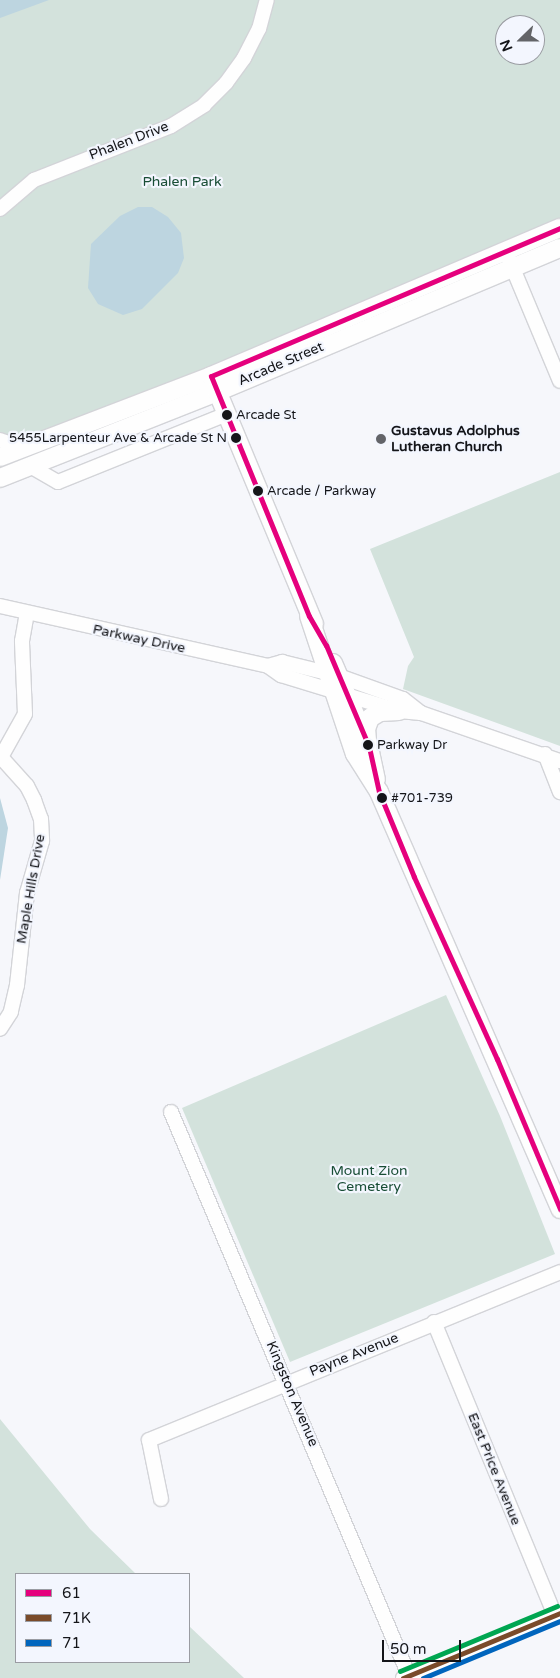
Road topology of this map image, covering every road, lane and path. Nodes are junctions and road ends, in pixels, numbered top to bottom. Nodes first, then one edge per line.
1 (267, 0) edge
2 (0, 209) edge
3 (560, 228) edge
4 (560, 248) edge
5 (506, 251) junction
6 (513, 268) junction
7 (560, 381) edge
8 (214, 384) junction
9 (227, 414) junction
10 (0, 440) edge
11 (23, 448) junction
12 (0, 457) edge
13 (30, 466) junction
14 (0, 478) edge
15 (3, 611) edge
16 (27, 614) junction
17 (336, 683) junction
18 (399, 711) junction
19 (421, 713) junction
20 (369, 747) junction
21 (544, 754) junction
22 (1, 756) edge
23 (560, 760) edge
24 (379, 792) junction
25 (560, 792) edge
26 (0, 1029) edge
27 (171, 1112) dead end
28 (560, 1209) edge
29 (560, 1272) edge
30 (434, 1322) junction
31 (287, 1383) junction
32 (161, 1499) dead end
33 (557, 1614) edge
34 (407, 1677) edge

1 - 2 street, Phalen Drive
3 - 5 main road, Arcade Street
4 - 6 main road, Arcade Street
5 - 6 street
5 - 8 main road, Arcade Street
6 - 7 street
6 - 8 main road, Arcade Street
8 - 9 main road
8 - 11 main road, Arcade Street
8 - 13 main road, Arcade Street
9 - 13 street
9 - 17 main road
10 - 11 street
11 - 12 main road, Arcade Street
13 - 14 main road, Arcade Street
15 - 16 street, Parkway Drive
16 - 17 street, Parkway Drive
16 - 22 street, Maple Hills Drive
17 - 18 street, Parkway Drive
17 - 19 street, Parkway Drive
17 - 20 main road
17 - 24 main road
18 - 19 street, Parkway Drive
18 - 20 main road
19 - 21 street, Parkway Drive
20 - 24 main road
21 - 23 street, Parkway Drive
21 - 25 street
22 - 26 street, Maple Hills Drive
24 - 28 main road
27 - 31 street, Kingston Avenue
29 - 30 street, Payne Avenue
30 - 31 street, Payne Avenue
30 - 33 street, East Price Avenue
31 - 32 street, Payne Avenue
31 - 34 street, Kingston Avenue
33 - 34 street

